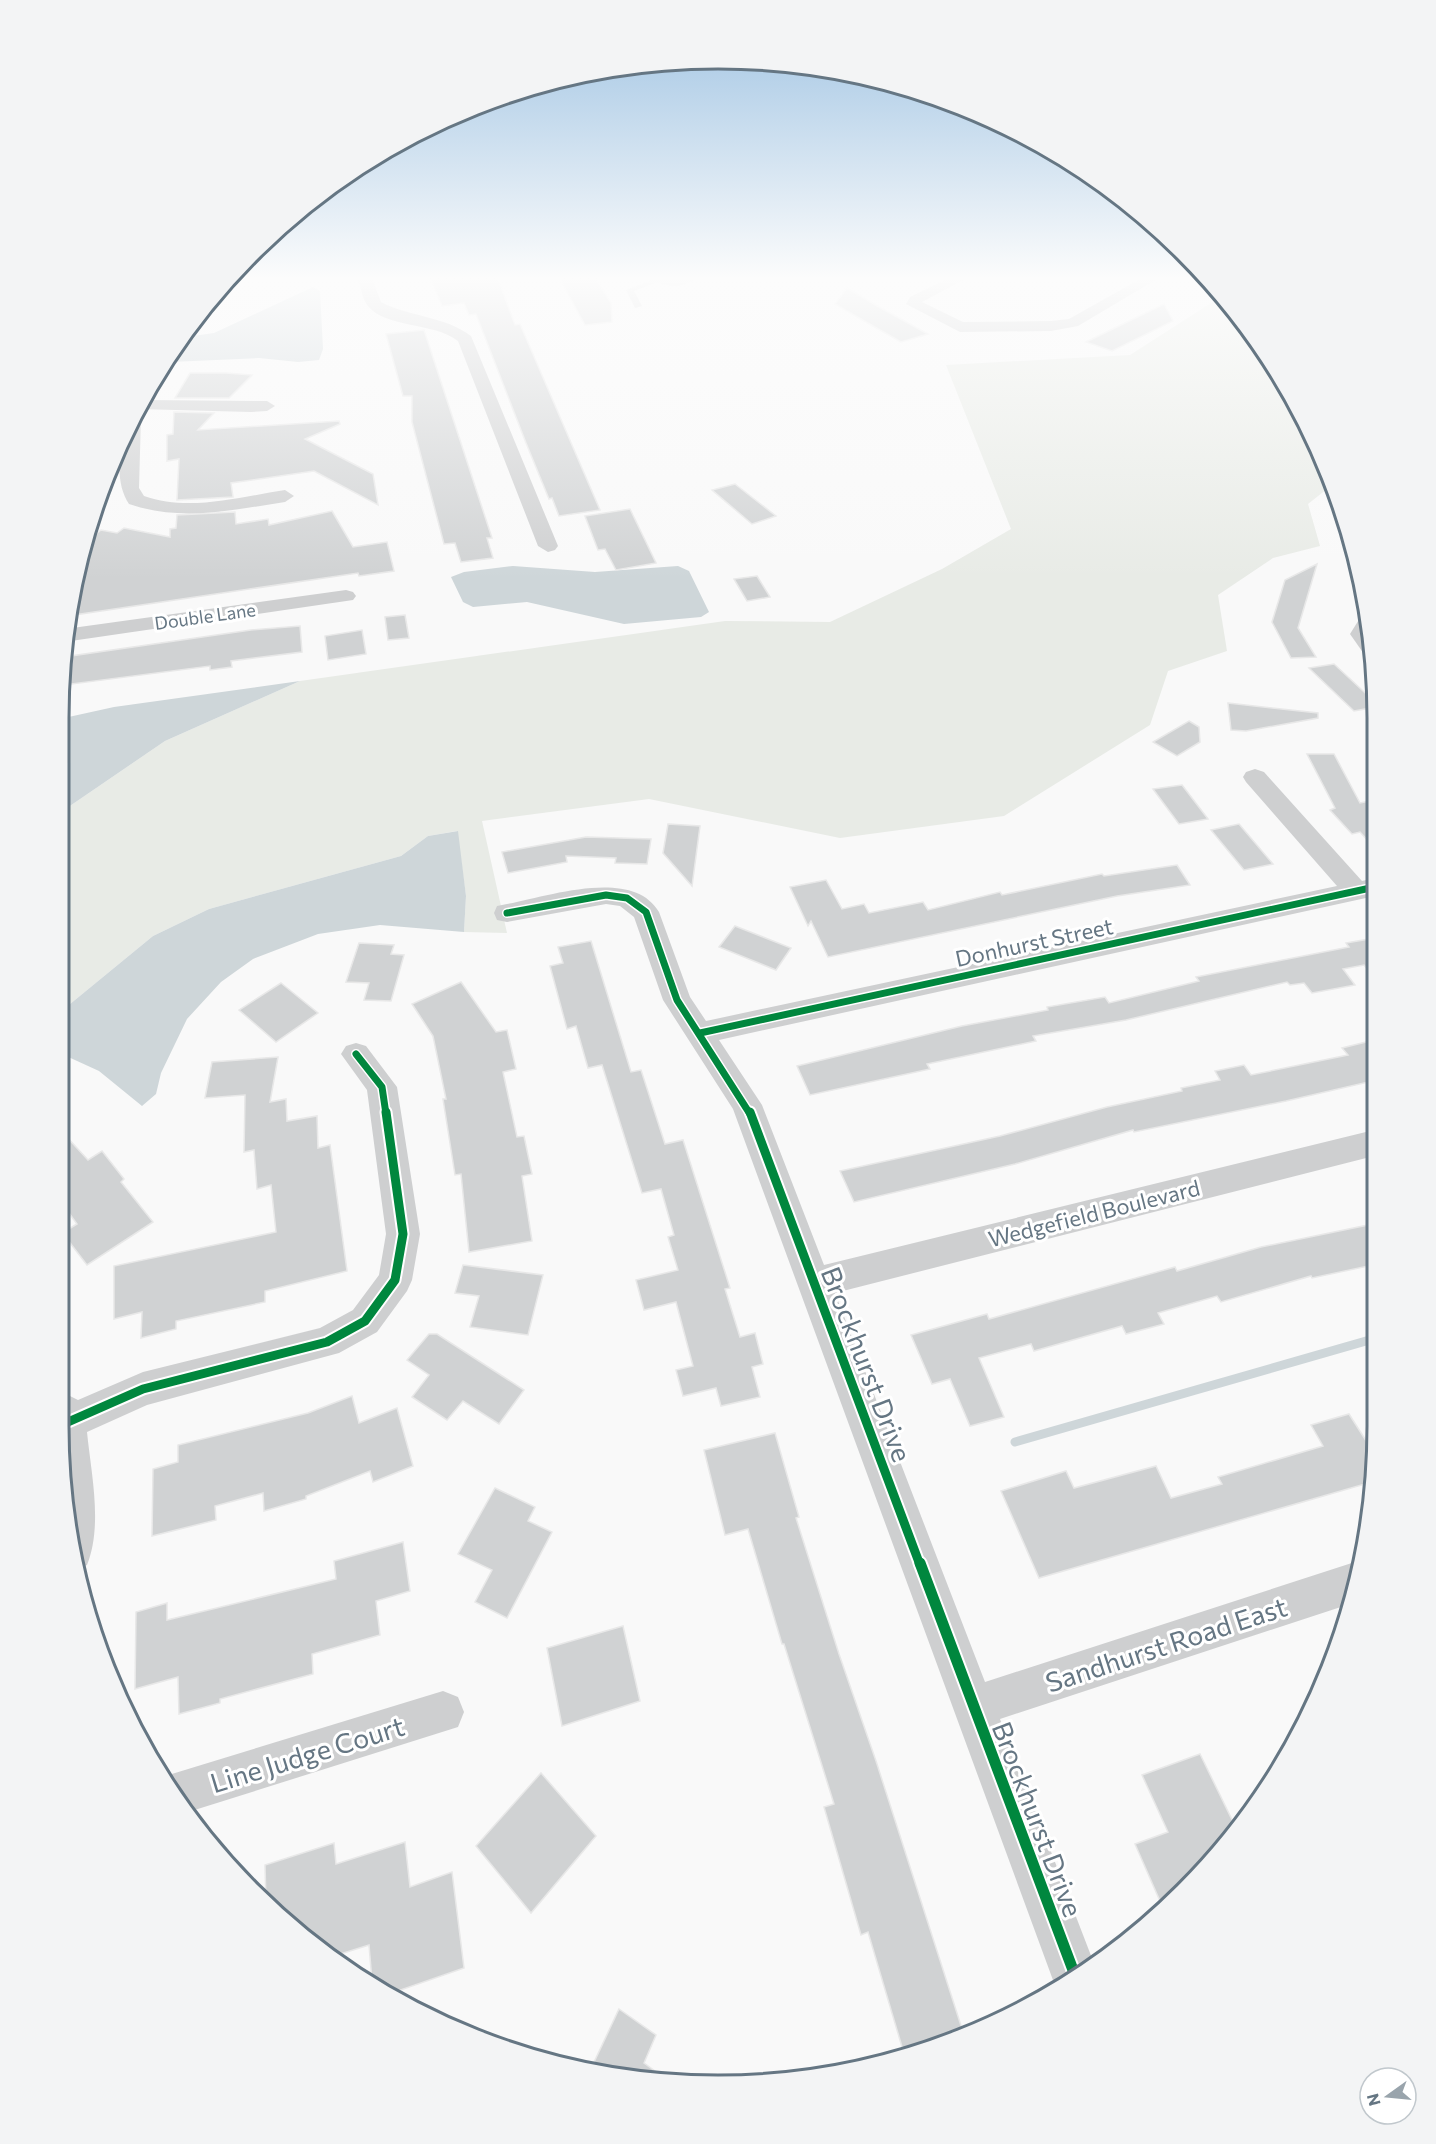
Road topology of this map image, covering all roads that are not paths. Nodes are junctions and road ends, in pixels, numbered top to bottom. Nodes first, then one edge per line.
1 (481, 379) edge
2 (150, 405) edge
3 (267, 406) dead end
4 (131, 441) edge
5 (285, 496) dead end
6 (548, 546) dead end
7 (346, 596) dead end
8 (75, 634) edge
9 (1255, 777) dead end
10 (1365, 889) edge
11 (507, 913) dead end
12 (700, 1033) junction
13 (356, 1054) dead end
14 (1367, 1145) edge
15 (814, 1283) junction
16 (69, 1415) edge
17 (70, 1455) edge
18 (75, 1507) edge
19 (1347, 1584) edge
20 (973, 1707) junction
21 (443, 1712) dead end
22 (182, 1792) edge
23 (1073, 1970) edge

1 - 6 street
2 - 3 street
4 - 5 street
7 - 8 street, Double Lane
9 - 10 street
10 - 12 street, Donhurst Street
11 - 12 street, Brockhurst Drive
12 - 15 street, Brockhurst Drive
13 - 16 street
14 - 15 street, Wedgefield Boulevard
15 - 20 street, Brockhurst Drive
17 - 18 street
19 - 20 street, Sandhurst Road East
20 - 23 street, Brockhurst Drive
21 - 22 street, Line Judge Court

